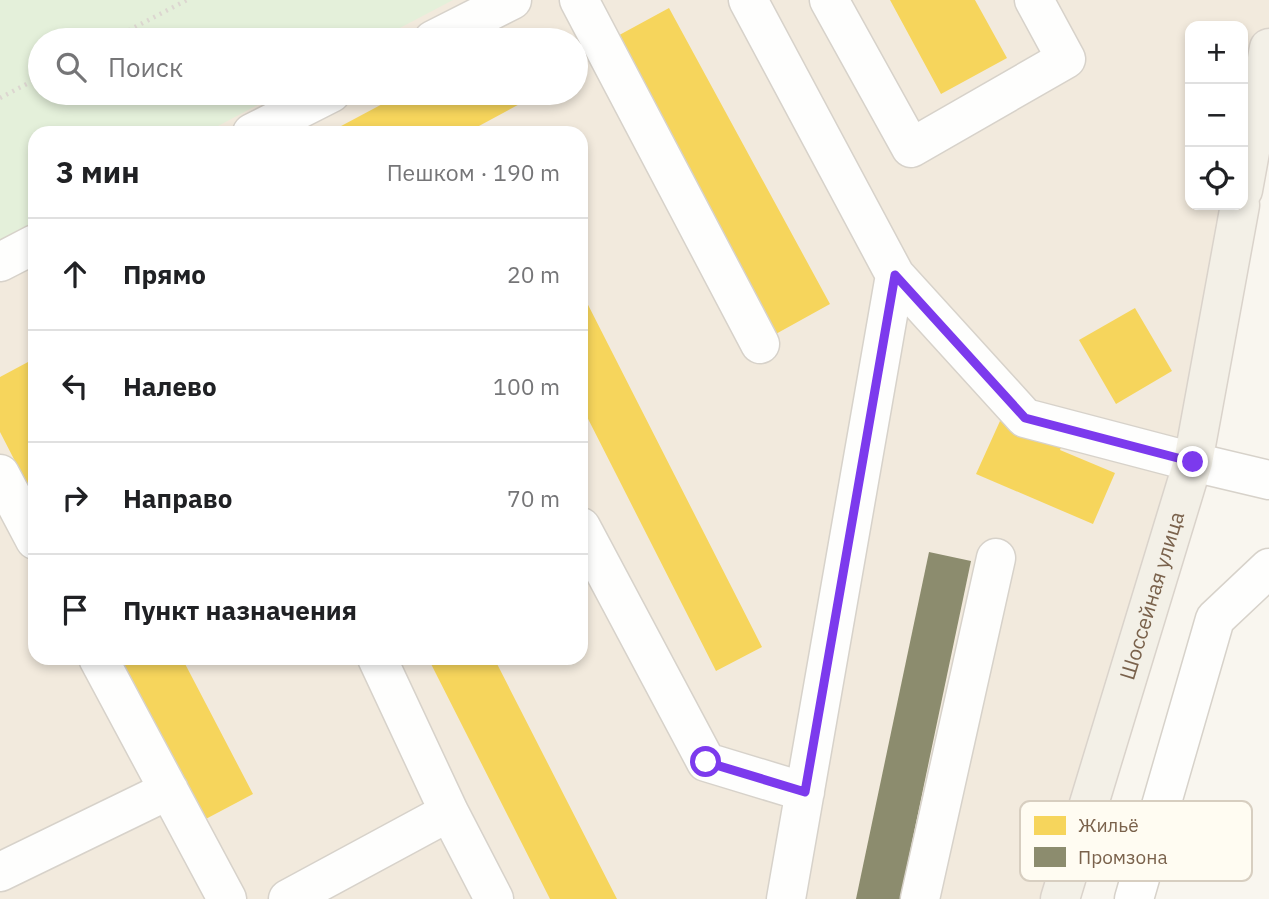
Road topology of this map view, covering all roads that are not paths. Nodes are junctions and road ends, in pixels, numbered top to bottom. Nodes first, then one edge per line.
1 (512, 0) edge
2 (579, 0) edge
3 (748, 0) edge
4 (829, 0) edge
5 (1034, 0) edge
6 (457, 28) edge
7 (1269, 48) edge
8 (307, 105) edge
9 (266, 126) edge
10 (1248, 163) edge
11 (1239, 210) edge
12 (28, 248) edge
13 (0, 262) edge
14 (895, 275) junction
15 (760, 344) dead end
16 (1193, 462) junction
17 (0, 474) edge
18 (1269, 480) edge
19 (28, 527) edge
20 (588, 540) edge
21 (996, 558) dead end
22 (1269, 568) edge
23 (102, 665) edge
24 (380, 665) edge
25 (169, 790) junction
26 (805, 792) junction
27 (1090, 801) edge
28 (1162, 801) edge
29 (449, 812) junction
30 (0, 872) edge
31 (1065, 881) edge
32 (1139, 881) edge
33 (227, 899) edge
34 (288, 899) edge
35 (494, 899) edge
36 (786, 899) edge
37 (920, 899) edge
38 (1060, 899) edge
39 (1134, 899) edge

1 - 6 street
2 - 15 street
3 - 14 street
4 - 5 street
7 - 10 main road
8 - 9 street
11 - 16 main road, Шоссейная улица
12 - 13 street
14 - 16 street
14 - 26 street
16 - 18 street
16 - 27 main road, Шоссейная улица
17 - 19 street
20 - 26 street
21 - 37 street
22 - 28 street
23 - 25 street
24 - 29 street
25 - 30 street
25 - 33 street
26 - 36 street
29 - 34 street
29 - 35 street
31 - 38 main road, Шоссейная улица
32 - 39 street

